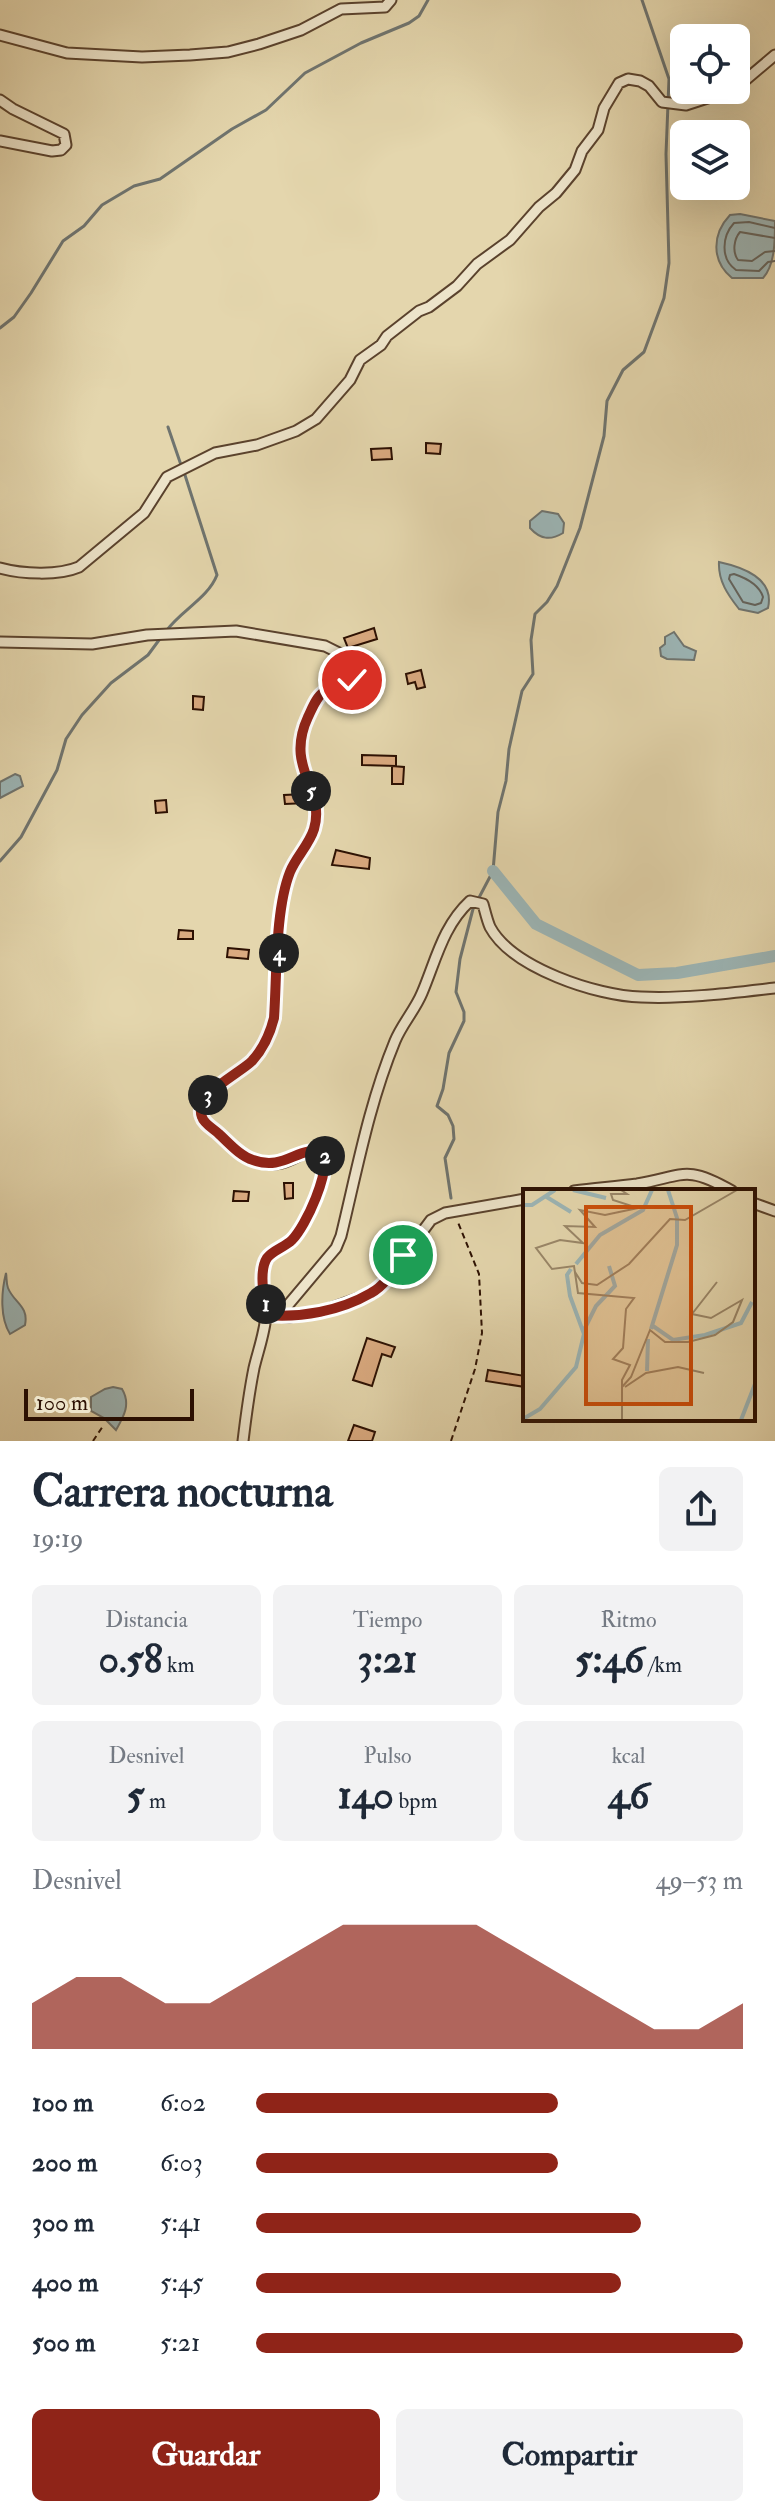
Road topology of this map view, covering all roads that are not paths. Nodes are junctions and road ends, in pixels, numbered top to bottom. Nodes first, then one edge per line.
1 (391, 0) edge
2 (0, 35) edge
3 (775, 55) edge
4 (750, 76) edge
5 (0, 100) edge
6 (670, 103) edge
7 (0, 141) edge
8 (0, 568) edge
9 (0, 642) edge
10 (775, 988) edge
11 (592, 1189) edge
12 (728, 1189) edge
13 (523, 1199) edge
14 (755, 1204) edge
15 (775, 1211) edge
16 (266, 1315) junction
17 (243, 1441) edge

1 - 2 street
3 - 4 street
5 - 7 street
6 - 8 street
9 - 16 street
10 - 16 street
11 - 12 street
13 - 16 street
14 - 15 street
16 - 17 street

